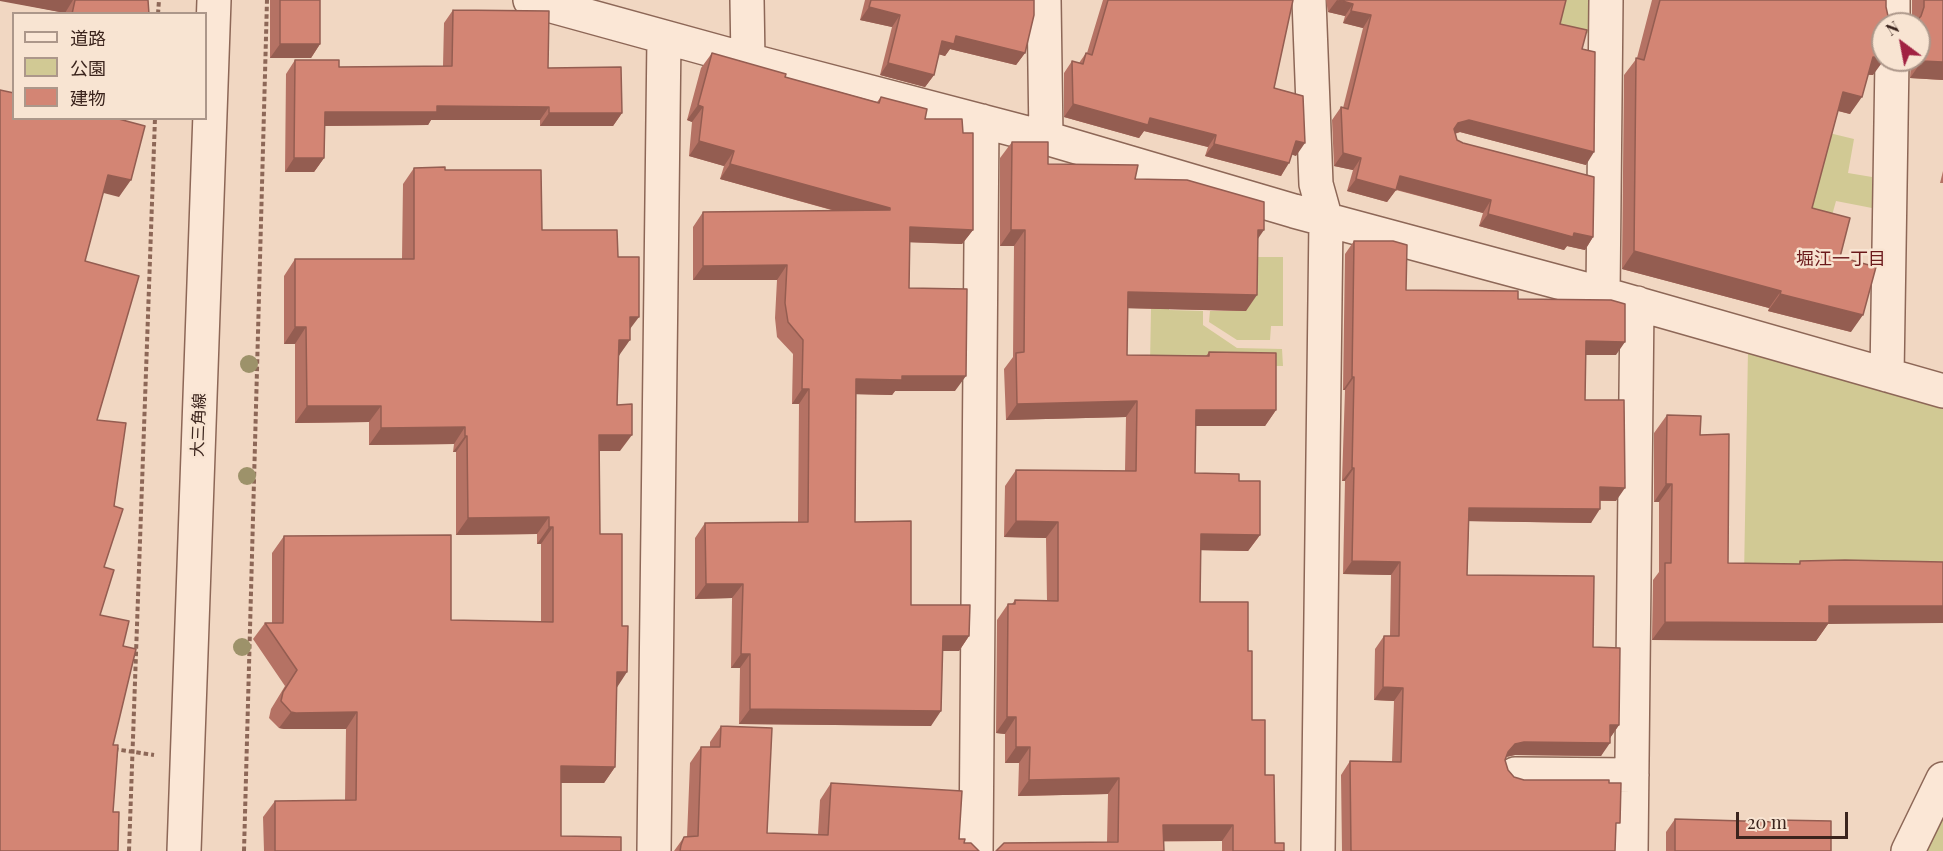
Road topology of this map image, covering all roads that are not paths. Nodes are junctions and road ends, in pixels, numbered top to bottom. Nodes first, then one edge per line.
1 (214, 0) edge
2 (530, 0) edge
3 (747, 0) edge
4 (1044, 0) edge
5 (1310, 0) edge
6 (1606, 0) edge
7 (664, 37) junction
8 (748, 60) junction
9 (1892, 72) edge
10 (982, 121) junction
11 (1047, 138) junction
12 (1326, 220) junction
13 (1603, 294) junction
14 (1637, 303) junction
15 (1887, 375) junction
16 (1943, 392) edge
17 (1515, 774) edge
18 (1632, 775) junction
19 (1943, 779) edge
20 (184, 851) edge
21 (654, 851) edge
22 (976, 851) edge
23 (1318, 851) edge
24 (1631, 851) edge
25 (1908, 851) edge

1 - 20 street, 大三角線
2 - 7 street
3 - 8 street
4 - 11 street
5 - 12 street
6 - 13 street
7 - 8 street
7 - 21 street
8 - 10 street
9 - 15 street
10 - 11 street
10 - 22 street
11 - 12 street
12 - 13 street
12 - 23 street
13 - 14 street
14 - 15 street
14 - 18 street
15 - 16 street
17 - 18 street
18 - 24 street
19 - 25 street

